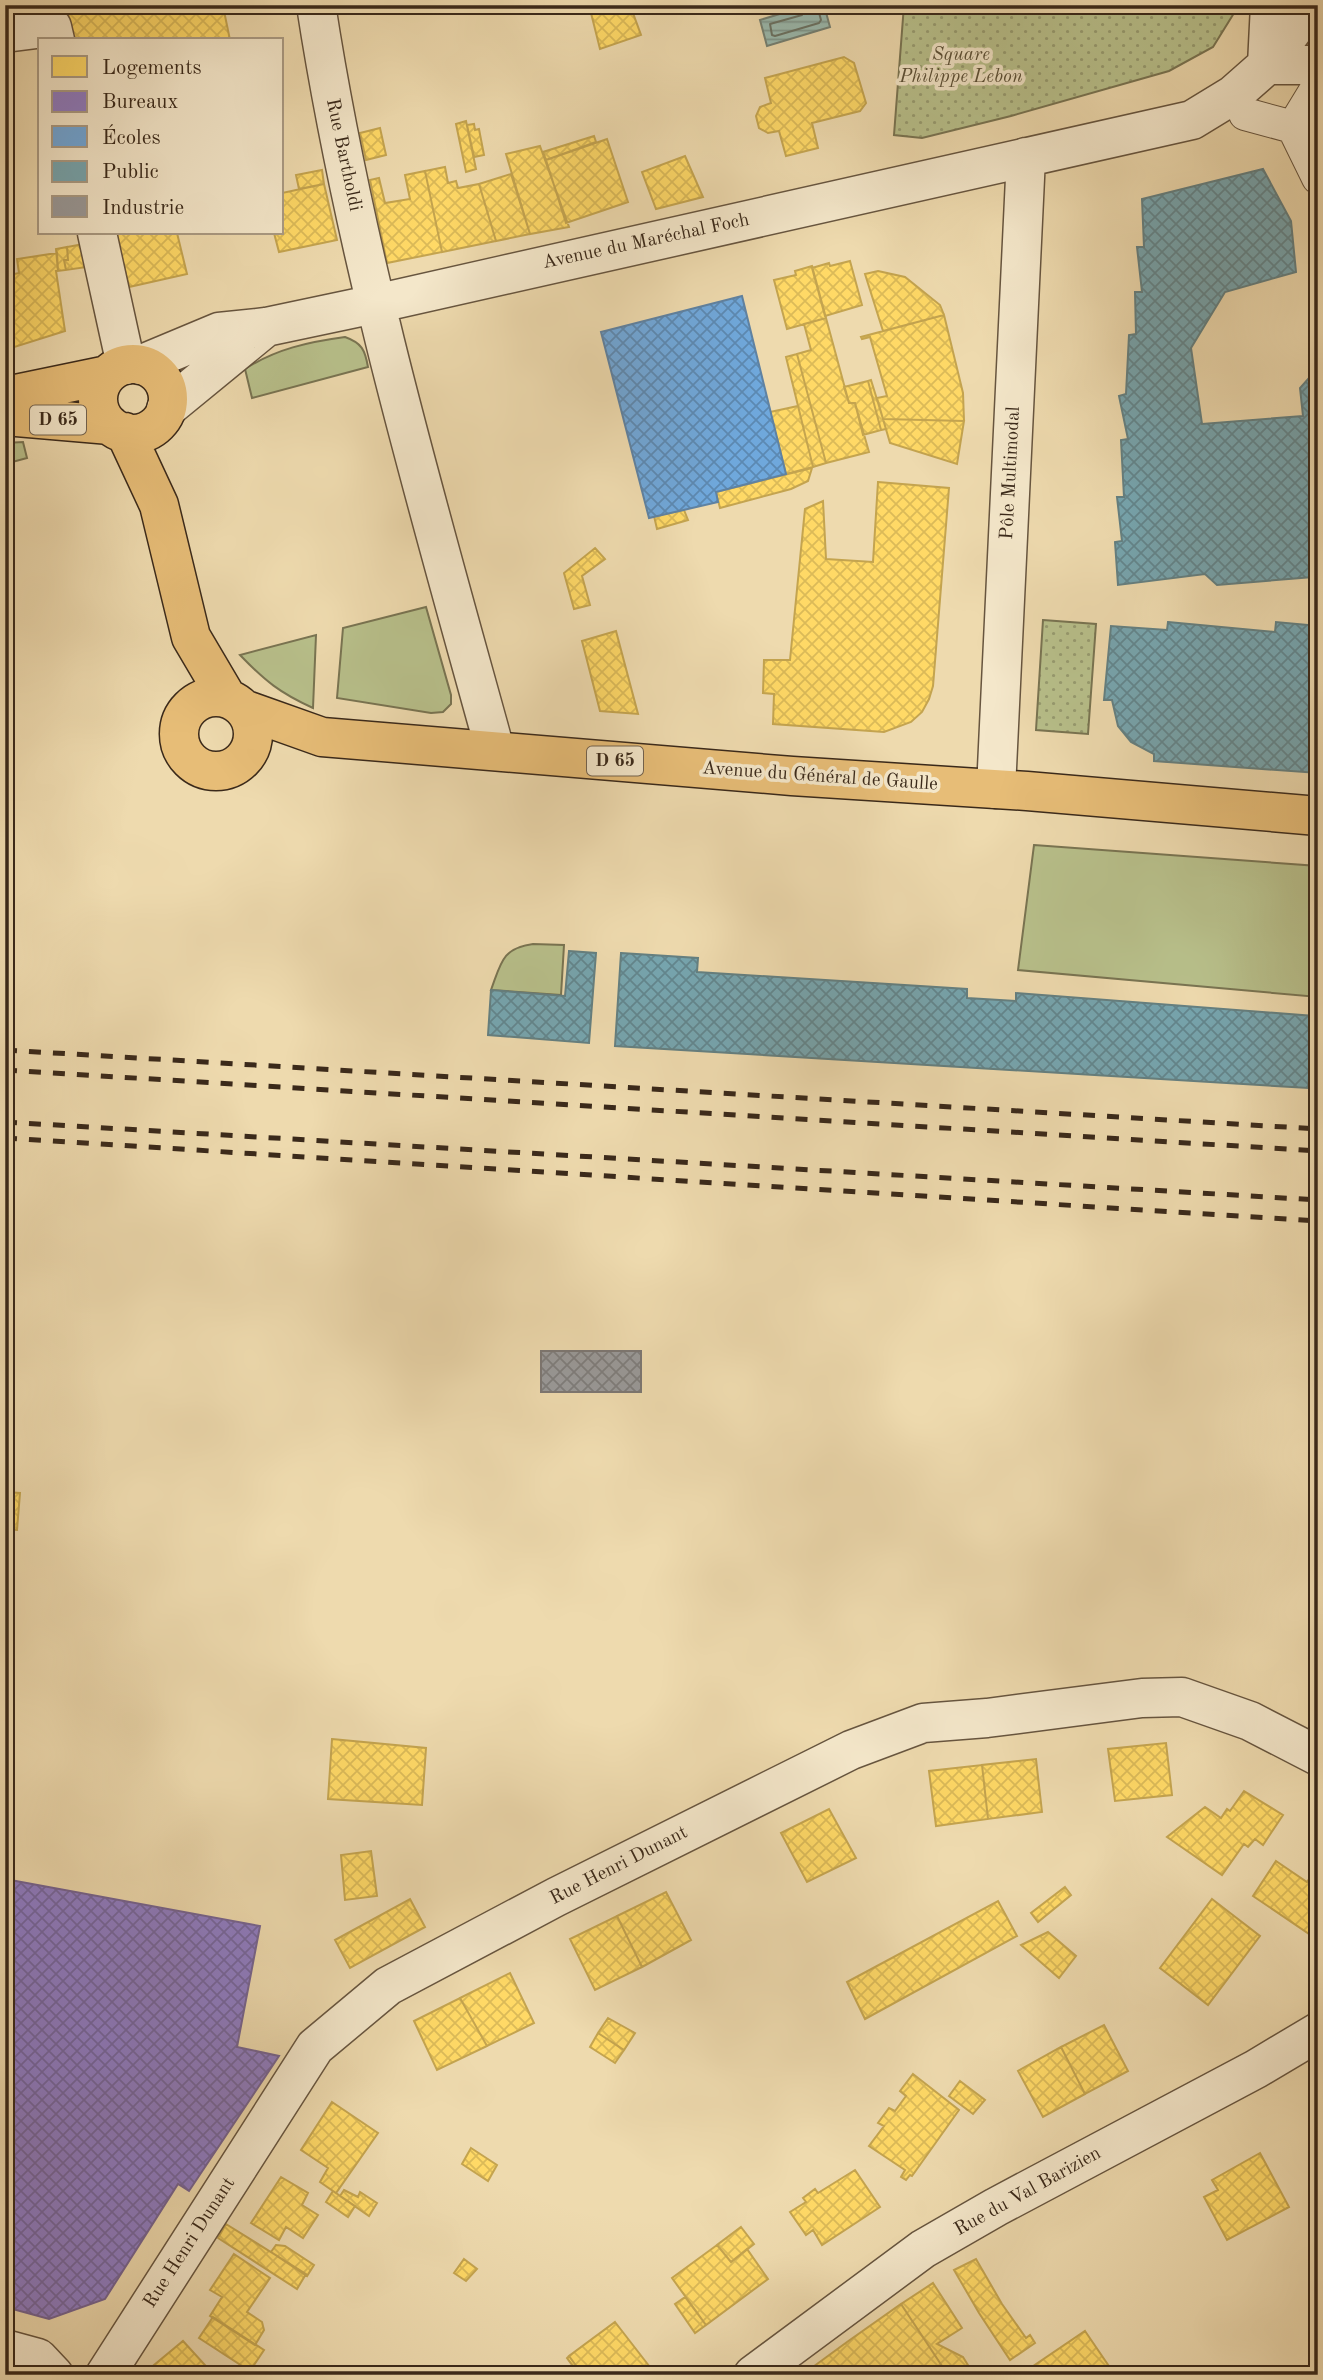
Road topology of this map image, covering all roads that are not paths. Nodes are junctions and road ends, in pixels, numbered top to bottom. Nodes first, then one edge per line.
1 (316, 5) edge
2 (1270, 5) edge
3 (1311, 5) edge
4 (5, 33) edge
5 (55, 38) edge
6 (1267, 65) junction
7 (1318, 65) edge
8 (1318, 86) edge
9 (1245, 114) dead end
10 (1293, 127) junction
11 (1026, 157) junction
12 (1318, 178) edge
13 (97, 234) edge
14 (375, 304) junction
15 (266, 327) junction
16 (124, 368) junction
17 (5, 400) edge
18 (5, 416) edge
19 (140, 422) junction
20 (191, 637) junction
21 (236, 704) junction
22 (187, 710) junction
23 (322, 737) junction
24 (495, 750) junction
25 (248, 754) junction
26 (996, 789) junction
27 (1318, 816) edge
28 (1318, 1756) edge
29 (1318, 2032) edge
30 (5, 2349) edge
31 (54, 2375) edge
32 (105, 2375) edge
33 (753, 2375) edge

1 - 14 street, Rue Bartholdi
2 - 6 street
3 - 6 street, Avenue du Maréchal Foch
4 - 5 street
6 - 7 street
6 - 11 street, Avenue du Maréchal Foch
8 - 10 street
9 - 10 street
10 - 12 street
11 - 14 street, Avenue du Maréchal Foch
11 - 26 street, Pôle Multimodal
13 - 16 street
14 - 15 street, Avenue du Maréchal Foch
14 - 24 street, Rue Bartholdi
15 - 16 street, Avenue du Maréchal Foch
15 - 19 street, Avenue du Maréchal Foch
16 - 17 main road, Avenue du Maréchal Foch / D 65
16 - 19 main road
16 - 19 main road
18 - 19 main road, D 65
19 - 20 main road
20 - 21 main road
20 - 22 main road
21 - 22 main road
21 - 23 main road, Avenue du Général de Gaulle / D 65
21 - 25 main road
22 - 25 main road
23 - 24 main road, Avenue du Général de Gaulle / D 65
23 - 25 main road, Avenue du Général de Gaulle / D 65
24 - 26 main road, Avenue du Général de Gaulle / D 65
26 - 27 main road, Avenue du Général de Gaulle / D 65
28 - 32 street, Rue Henri Dunant
29 - 33 street, Rue du Val Barizien
30 - 31 street

